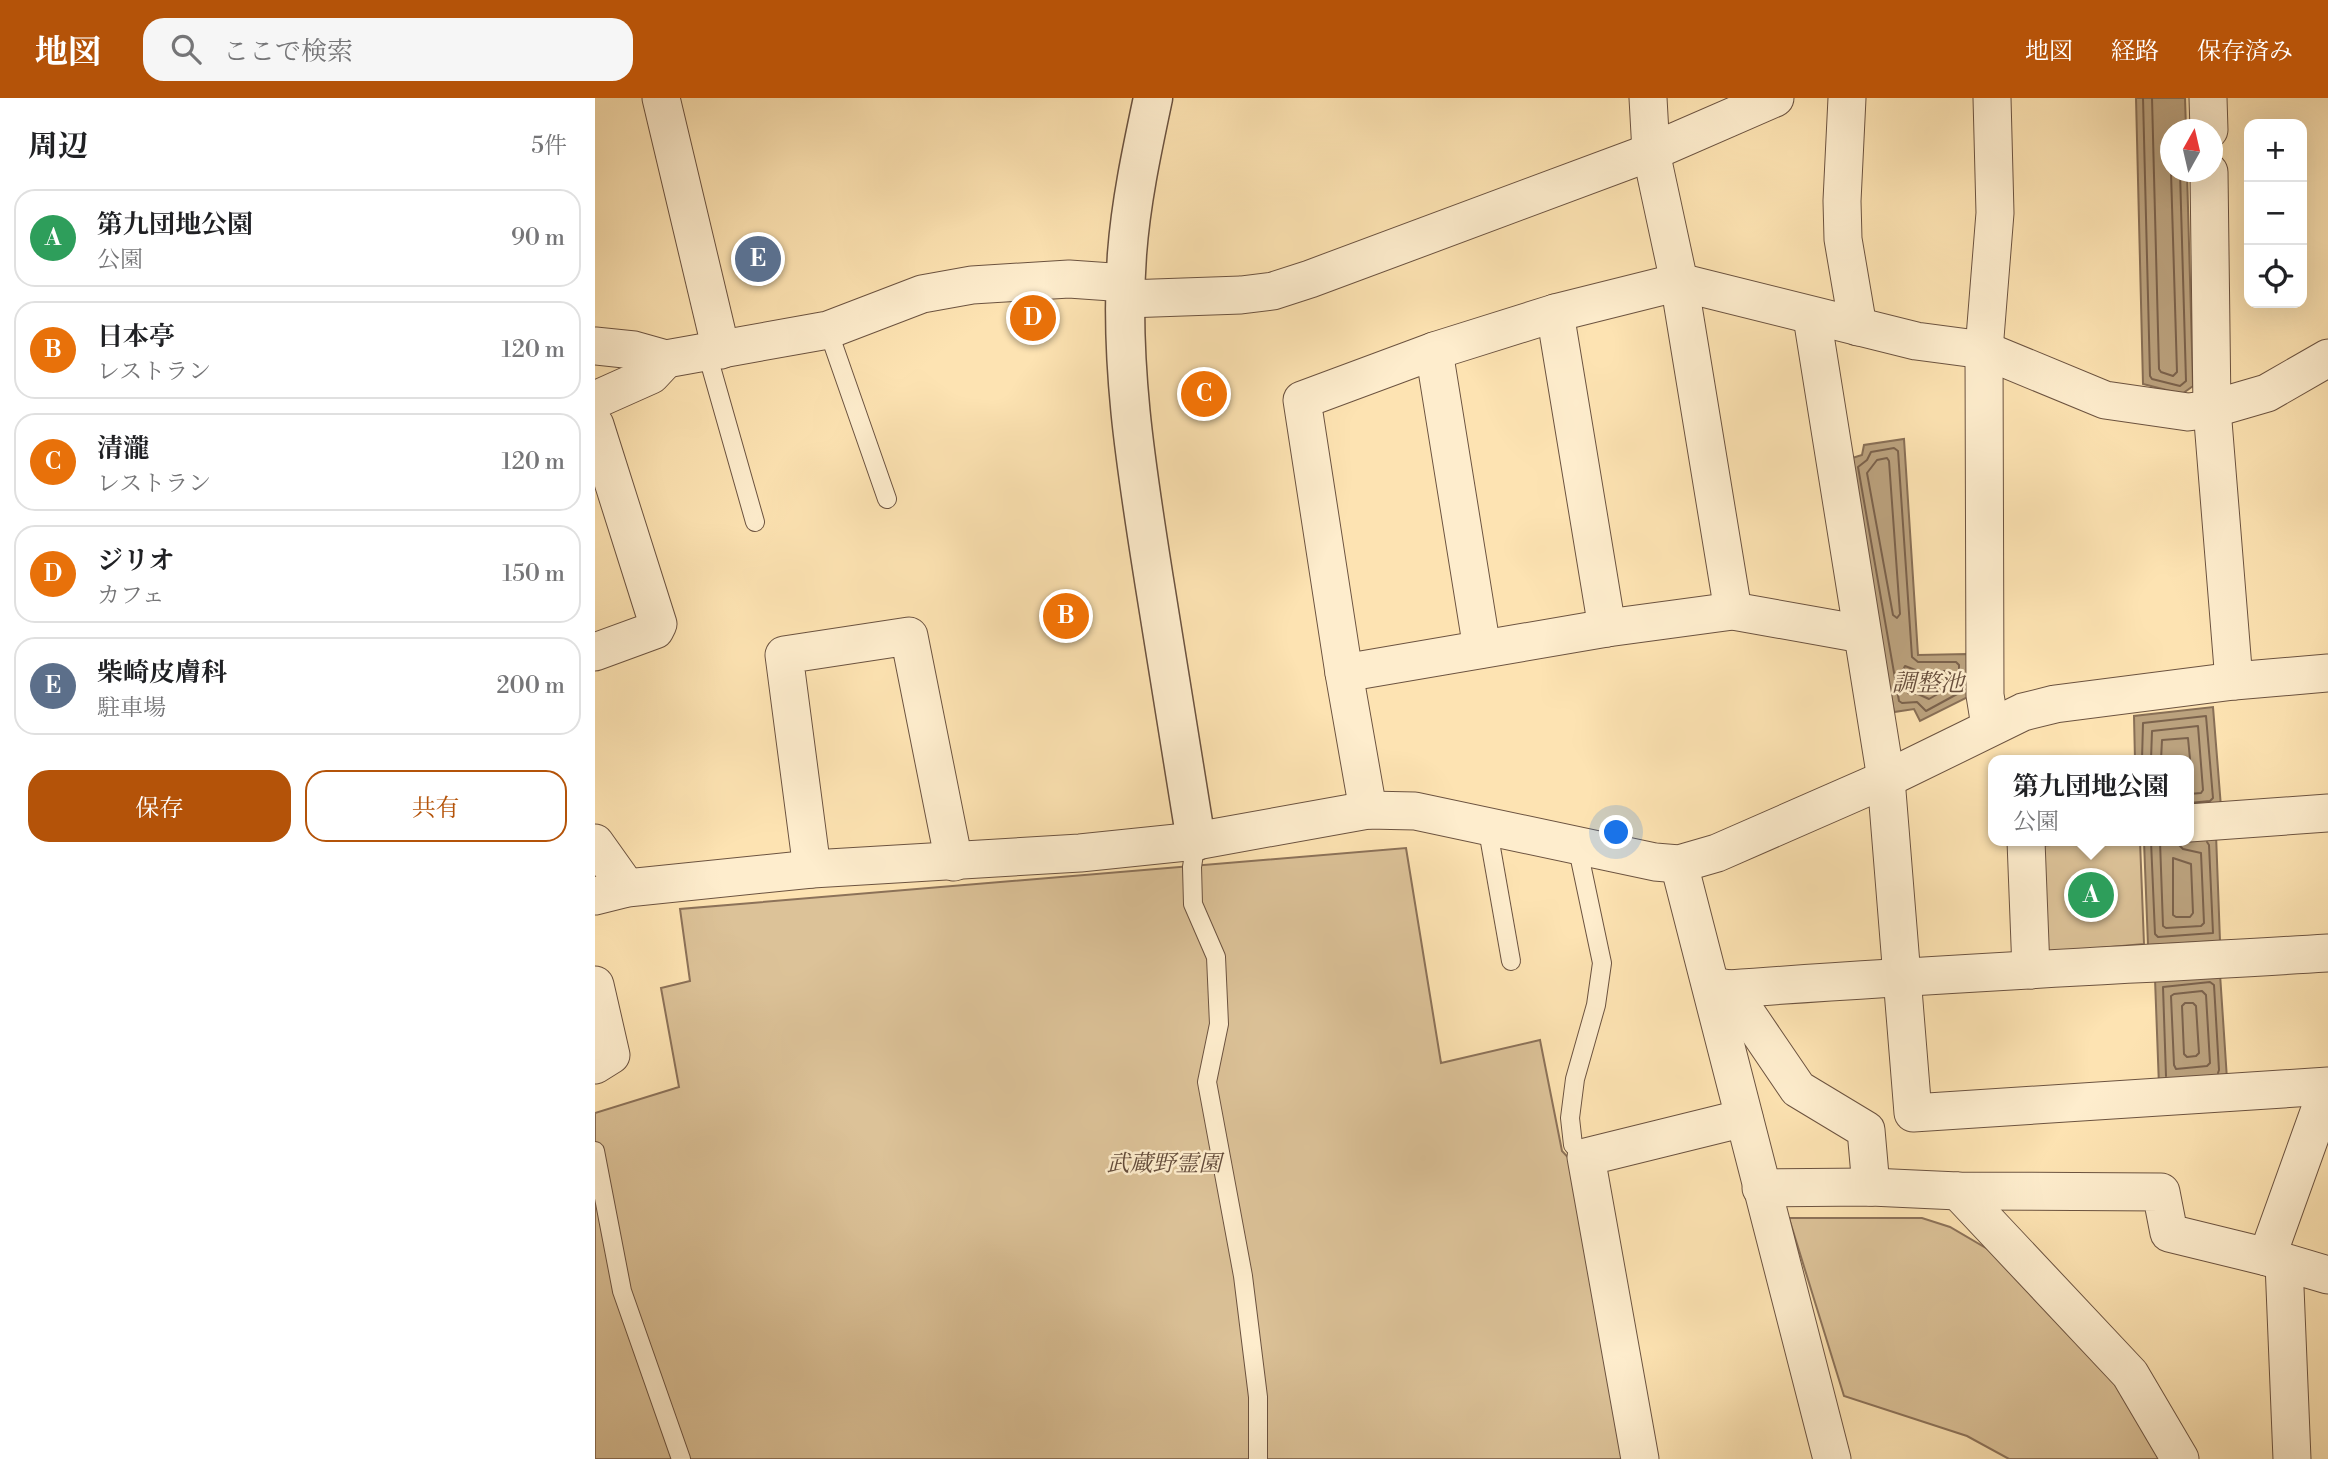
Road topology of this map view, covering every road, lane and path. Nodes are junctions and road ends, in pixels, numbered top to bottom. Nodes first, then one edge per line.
1 (661, 98) edge
2 (1153, 98) edge
3 (1648, 98) edge
4 (1775, 98) edge
5 (1847, 98) edge
6 (1992, 98) edge
7 (2208, 98) edge
8 (2209, 119) edge
9 (1651, 152) junction
10 (2209, 182) edge
11 (1679, 282) junction
12 (1126, 291) junction
13 (1555, 313) junction
14 (1812, 317) junction
15 (1858, 327) junction
16 (828, 330) junction
17 (595, 346) edge
18 (1984, 350) junction
19 (1434, 351) junction
20 (714, 352) junction
21 (2328, 358) edge
22 (666, 359) junction
23 (595, 400) edge
24 (2212, 409) junction
25 (595, 425) edge
26 (887, 499) dead end
27 (755, 522) dead end
28 (1733, 611) junction
29 (1607, 628) junction
30 (1862, 634) junction
31 (1482, 649) junction
32 (595, 652) edge
33 (1344, 673) junction
34 (2328, 673) edge
35 (2234, 681) junction
36 (1990, 726) junction
37 (1886, 779) junction
38 (1368, 810) junction
39 (2328, 813) edge
40 (2194, 823) edge
41 (1487, 825) junction
42 (1196, 841) junction
43 (595, 843) edge
44 (1577, 845) junction
45 (2026, 846) edge
46 (954, 862) junction
47 (1679, 864) junction
48 (812, 869) junction
49 (611, 892) edge
50 (2328, 953) edge
51 (1511, 961) dead end
52 (2032, 971) junction
53 (1902, 976) junction
54 (595, 985) edge
55 (1721, 988) junction
56 (595, 1065) edge
57 (2328, 1086) edge
58 (1744, 1118) junction
59 (595, 1151) edge
60 (1586, 1157) junction
61 (1871, 1187) junction
62 (1761, 1188) junction
63 (1958, 1191) junction
64 (2275, 1260) junction
65 (2328, 1275) edge
66 (681, 1459) edge
67 (1258, 1459) edge
68 (1640, 1459) edge
69 (1832, 1459) edge
70 (2180, 1459) edge
71 (2292, 1459) edge

1 - 20 street
2 - 12 street
3 - 9 street
4 - 9 street
5 - 15 street
6 - 18 street
7 - 8 street
9 - 11 street
9 - 12 street
10 - 24 street
11 - 13 street
11 - 14 street
11 - 28 street
12 - 16 street
12 - 42 street
13 - 19 street
13 - 29 street
14 - 15 street
14 - 30 street
15 - 18 street
16 - 20 street
16 - 26 lane
17 - 22 street
18 - 24 street
18 - 36 street
19 - 31 street
19 - 33 street
20 - 22 street
20 - 27 lane
21 - 24 street
22 - 23 street
24 - 35 street
25 - 32 street
28 - 29 street
28 - 30 street
29 - 31 street
30 - 37 street
31 - 33 street
33 - 38 street
34 - 35 street
35 - 36 street
36 - 37 street
37 - 47 street
37 - 53 street
38 - 41 street
38 - 42 street
39 - 40 street
41 - 44 street
41 - 51 lane
42 - 46 street
42 - 67 lane
43 - 49 street
44 - 47 street
44 - 60 lane
45 - 52 street
46 - 48 street
46 - 48 street
47 - 55 street
48 - 49 street
50 - 52 street
52 - 53 street
53 - 55 street
53 - 57 street
54 - 56 street
55 - 58 street
55 - 61 street
57 - 64 street
58 - 60 street
58 - 62 street
59 - 66 lane
60 - 68 street
61 - 62 street
61 - 63 street
62 - 69 street
63 - 64 street
63 - 70 street
64 - 65 street
64 - 71 street

